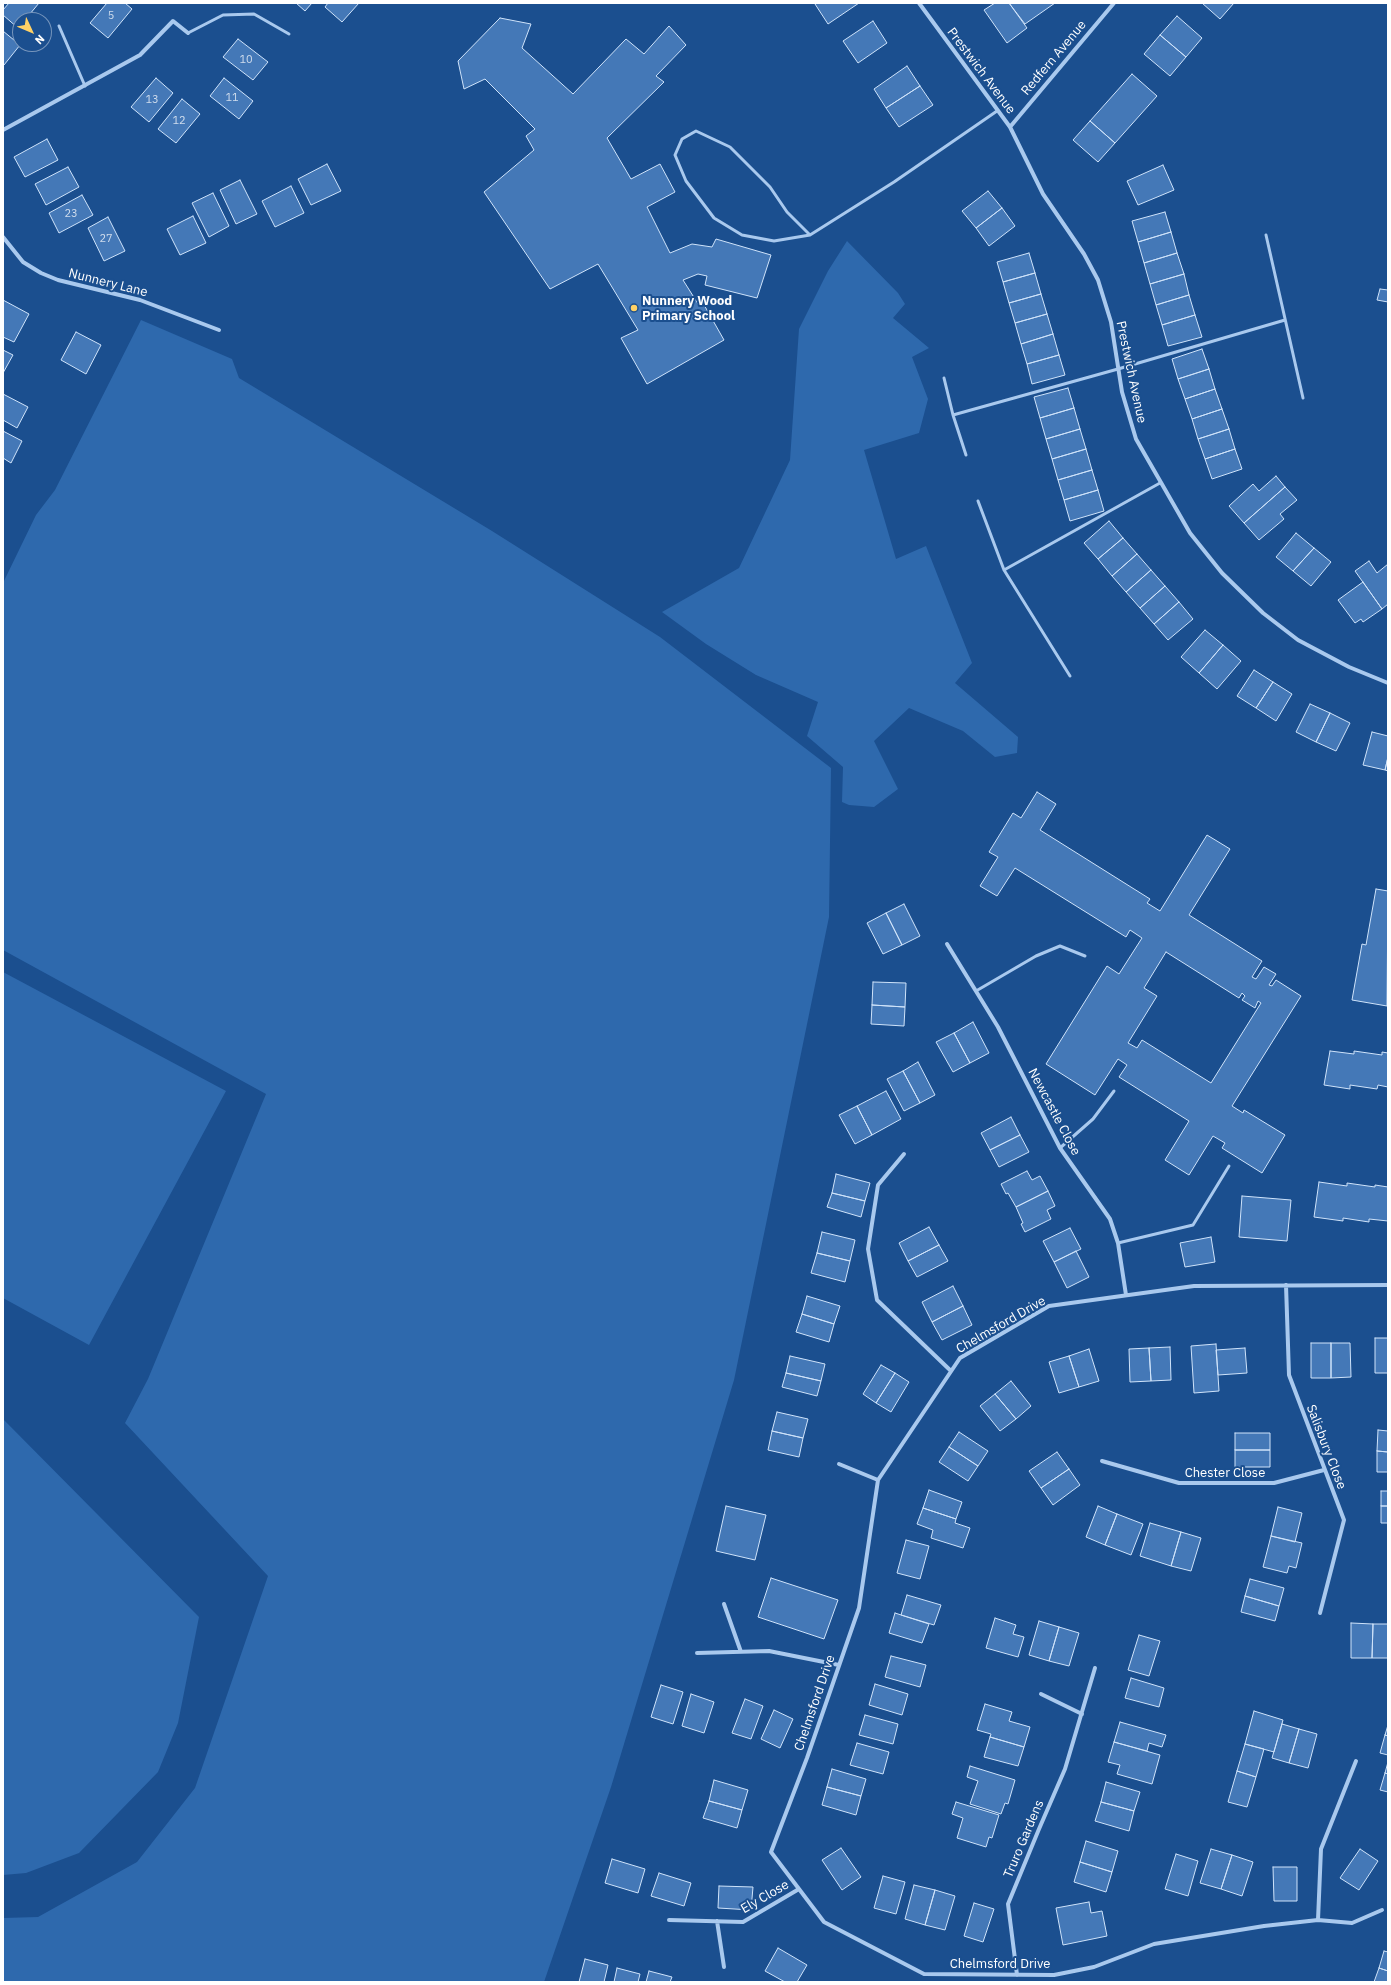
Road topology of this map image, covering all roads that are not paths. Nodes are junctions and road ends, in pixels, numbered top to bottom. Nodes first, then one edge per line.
1 (919, 3) edge
2 (1114, 3) edge
3 (59, 26) dead end
4 (188, 33) joint
5 (289, 34) dead end
6 (85, 86) junction
7 (997, 110) junction
8 (1010, 126) junction
9 (3, 130) edge
10 (810, 235) junction
11 (1266, 235) dead end
12 (3, 238) edge
13 (4, 243) edge
14 (1285, 320) junction
15 (219, 330) dead end
16 (1118, 369) junction
17 (944, 378) dead end
18 (1303, 398) dead end
19 (953, 415) junction
20 (966, 455) dead end
21 (1160, 483) junction
22 (978, 500) dead end
23 (1004, 570) junction
24 (1070, 676) dead end
25 (1388, 682) edge
26 (947, 944) dead end
27 (1085, 956) dead end
28 (976, 991) junction
29 (1114, 1091) dead end
30 (1060, 1148) junction
31 (904, 1154) dead end
32 (1229, 1166) dead end
33 (1118, 1243) junction
34 (1286, 1285) junction
35 (1388, 1285) edge
36 (1126, 1295) junction
37 (951, 1371) junction
38 (1102, 1461) dead end
39 (839, 1464) dead end
40 (1324, 1470) junction
41 (878, 1480) junction
42 (724, 1604) dead end
43 (1320, 1614) dead end
44 (741, 1652) junction
45 (697, 1654) dead end
46 (839, 1665) junction
47 (1096, 1668) dead end
48 (1042, 1694) dead end
49 (1082, 1714) junction
50 (1356, 1761) dead end
51 (799, 1889) junction
52 (1382, 1910) dead end
53 (669, 1920) dead end
54 (1318, 1920) junction
55 (718, 1921) junction
56 (724, 1967) dead end
57 (1017, 1975) junction

1 - 7 street, Prestwich Avenue
2 - 8 street, Redfern Avenue
3 - 6 lane
4 - 5 lane
4 - 6 street
6 - 9 street
7 - 8 street, Prestwich Avenue
7 - 10 lane
8 - 16 street, Prestwich Avenue
10 - 10 lane
11 - 14 lane
12 - 13 street, Nunnery Lane
13 - 15 street, Nunnery Lane
14 - 16 lane
14 - 18 lane
16 - 19 lane
16 - 21 street, Prestwich Avenue
17 - 19 lane
19 - 20 lane
21 - 23 lane
21 - 25 street, Prestwich Avenue
22 - 23 lane
23 - 24 lane
26 - 28 street, Newcastle Close
27 - 28 lane
28 - 30 street, Newcastle Close
29 - 30 lane
30 - 33 street, Newcastle Close
31 - 37 street
32 - 33 lane
33 - 36 street, Newcastle Close
34 - 35 street, Chelmsford Drive
34 - 36 street, Chelmsford Drive
34 - 40 street, Salisbury Close
36 - 37 street, Chelmsford Drive
37 - 41 street, Chelmsford Drive
38 - 40 street, Chester Close
39 - 41 street
40 - 43 street, Salisbury Close
41 - 46 street, Chelmsford Drive
42 - 44 street
44 - 45 street
44 - 46 street
46 - 51 street, Chelmsford Drive
47 - 49 street, Truro Gardens
48 - 49 street
49 - 57 street, Truro Gardens
50 - 54 street
51 - 55 street, Ely Close
51 - 57 street, Chelmsford Drive
52 - 54 street, Chelmsford Drive
53 - 55 street, Ely Close
54 - 57 street, Chelmsford Drive
55 - 56 street

